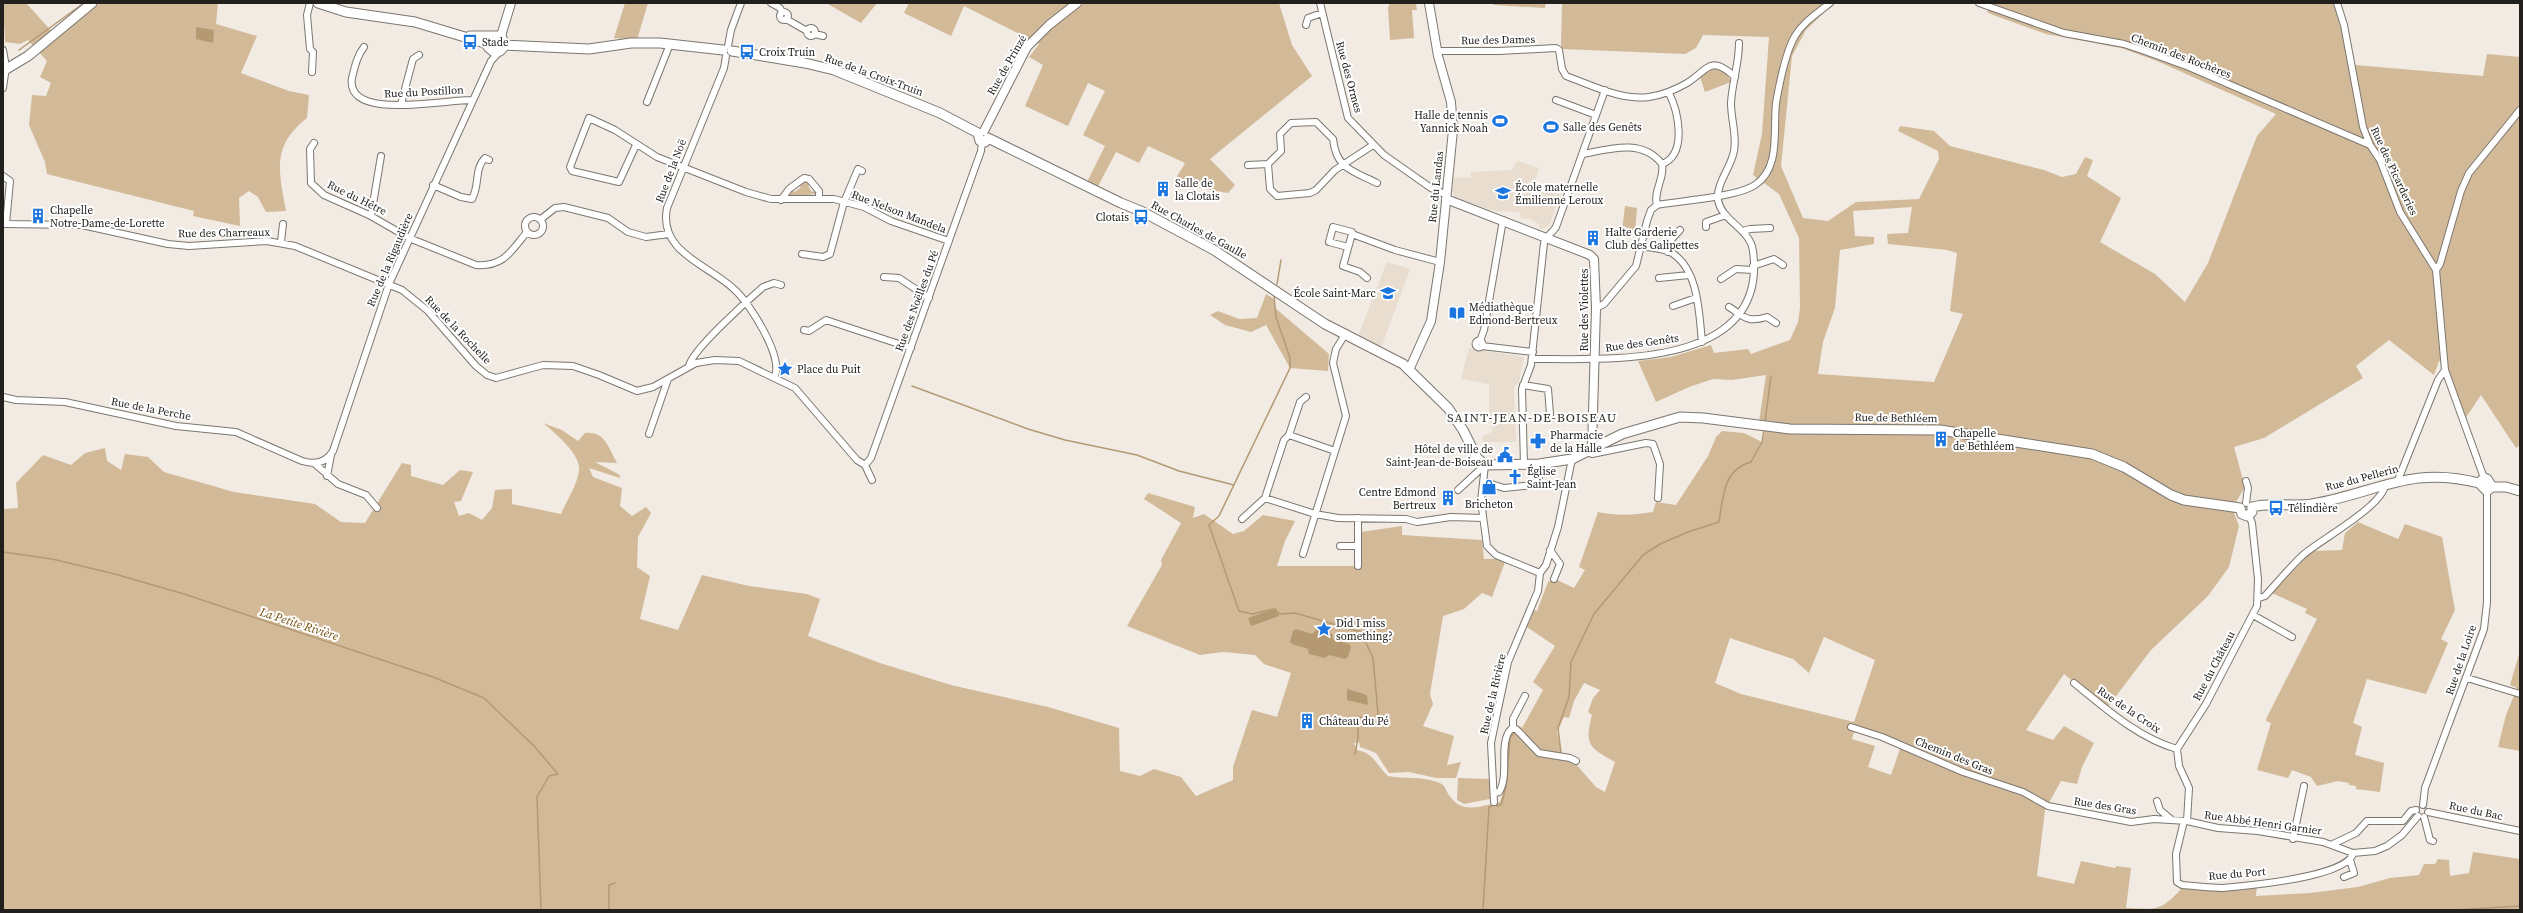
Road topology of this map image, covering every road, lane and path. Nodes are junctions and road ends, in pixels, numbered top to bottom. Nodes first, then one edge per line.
1 (92, 3) edge
2 (310, 3) edge
3 (318, 3) edge
4 (511, 3) edge
5 (741, 3) edge
6 (771, 3) edge
7 (1077, 3) edge
8 (1320, 3) edge
9 (1429, 3) edge
10 (1830, 3) edge
11 (1979, 3) edge
12 (2337, 3) edge
13 (1322, 13) junction
14 (1306, 25) dead end
15 (823, 36) dead end
16 (1739, 43) dead end
17 (496, 44) junction
18 (670, 44) junction
19 (364, 46) dead end
20 (727, 51) junction
21 (1437, 51) junction
22 (4, 54) edge
23 (419, 55) dead end
24 (4, 70) edge
25 (312, 72) dead end
26 (1735, 77) junction
27 (3, 88) edge
28 (1605, 90) junction
29 (1669, 93) junction
30 (473, 100) junction
31 (1556, 100) dead end
32 (647, 102) dead end
33 (401, 104) junction
34 (2520, 110) edge
35 (1596, 115) junction
36 (983, 136) junction
37 (314, 143) dead end
38 (636, 145) junction
39 (1372, 145) junction
40 (2370, 145) junction
41 (1583, 154) junction
42 (381, 156) dead end
43 (489, 160) dead end
44 (1268, 164) junction
45 (1662, 164) junction
46 (1342, 165) junction
47 (1248, 166) dead end
48 (682, 167) junction
49 (862, 171) dead end
50 (3, 176) edge
51 (1377, 183) dead end
52 (433, 185) junction
53 (1718, 195) junction
54 (1447, 197) junction
55 (819, 198) junction
56 (781, 200) junction
57 (844, 202) junction
58 (1657, 206) junction
59 (1726, 215) junction
60 (372, 216) junction
61 (541, 219) junction
62 (1503, 220) junction
63 (4, 224) edge
64 (283, 224) dead end
65 (1706, 227) dead end
66 (1770, 228) dead end
67 (1680, 230) dead end
68 (1743, 231) junction
69 (527, 232) junction
70 (669, 234) junction
71 (1352, 234) junction
72 (1547, 236) junction
73 (409, 238) junction
74 (949, 241) junction
75 (281, 242) junction
76 (1642, 246) junction
77 (1348, 247) junction
78 (1668, 252) junction
79 (802, 254) dead end
80 (1440, 262) junction
81 (1783, 265) dead end
82 (1753, 268) junction
83 (2436, 270) junction
84 (1689, 275) junction
85 (884, 277) dead end
86 (1367, 278) dead end
87 (1659, 278) dead end
88 (1721, 279) dead end
89 (389, 284) junction
90 (781, 285) dead end
91 (929, 298) junction
92 (1696, 298) junction
93 (746, 303) junction
94 (1596, 305) junction
95 (1674, 306) dead end
96 (1729, 307) dead end
97 (1740, 314) junction
98 (1776, 323) dead end
99 (804, 330) dead end
100 (1346, 333) junction
101 (1702, 342) junction
102 (911, 348) junction
103 (1615, 350) dead end
104 (1532, 352) junction
105 (1618, 358) junction
106 (1532, 359) junction
107 (1594, 359) junction
108 (689, 366) junction
109 (1409, 370) junction
110 (2445, 370) junction
111 (774, 376) junction
112 (668, 379) junction
113 (1523, 385) junction
114 (3, 397) edge
115 (1306, 397) dead end
116 (1550, 414) dead end
117 (649, 434) dead end
118 (1289, 436) junction
119 (1589, 450) junction
120 (1335, 451) junction
121 (331, 455) junction
122 (1572, 459) junction
123 (314, 463) junction
124 (1539, 464) junction
125 (865, 465) junction
126 (1485, 465) junction
127 (1524, 465) junction
128 (327, 476) junction
129 (872, 480) dead end
130 (2246, 480) dead end
131 (2398, 480) junction
132 (2482, 481) junction
133 (1485, 482) junction
134 (2385, 484) junction
135 (2490, 489) junction
136 (1458, 490) dead end
137 (2520, 491) edge
138 (1265, 498) junction
139 (1658, 498) dead end
140 (377, 508) dead end
141 (2247, 508) junction
142 (1315, 514) junction
143 (1358, 518) junction
144 (1482, 518) junction
145 (1242, 519) dead end
146 (1340, 546) dead end
147 (1358, 546) junction
148 (1550, 550) junction
149 (1302, 554) dead end
150 (1358, 566) dead end
151 (1540, 572) junction
152 (1554, 579) dead end
153 (2259, 598) junction
154 (2253, 615) junction
155 (2292, 637) dead end
156 (2467, 678) junction
157 (2074, 684) dead end
158 (2520, 694) edge
159 (1525, 696) dead end
160 (1851, 727) dead end
161 (1514, 729) junction
162 (2177, 749) junction
163 (1576, 761) dead end
164 (2304, 786) dead end
165 (1495, 793) junction
166 (2157, 801) dead end
167 (1494, 802) dead end
168 (2048, 806) joint
169 (2422, 814) junction
170 (2172, 820) junction
171 (2186, 821) junction
172 (2520, 831) edge
173 (2293, 839) junction
174 (2433, 841) dead end
175 (2333, 844) junction
176 (2353, 853) junction
177 (2350, 860) junction
178 (2344, 877) dead end

1 - 24 main road
2 - 25 street
3 - 17 main road, Rue de la Croix-Truin
4 - 17 street
5 - 20 street, Rue de la Noë
6 - 15 street
7 - 36 street, Rue de Prinzé
8 - 13 street, Rue des Ormes
9 - 21 street, Rue du Landas
10 - 53 street
11 - 40 street, Chemin des Rochères
12 - 40 street, Rue des Picarderies
13 - 14 street
13 - 39 street, Rue des Ormes
16 - 26 street
17 - 18 main road, Rue de la Croix-Truin
17 - 30 street, Rue de la Rigaudière
18 - 20 main road, Rue de la Croix-Truin
18 - 32 street
19 - 33 street, Rue du Postillon
20 - 36 main road, Rue de la Croix-Truin
20 - 48 street, Rue de la Noë
21 - 28 street, Rue des Dames
21 - 54 street, Rue du Landas
22 - 24 street
23 - 33 street
24 - 27 street
26 - 29 street
26 - 53 street
28 - 29 street
28 - 35 street
29 - 45 street
30 - 33 street, Rue du Postillon
30 - 52 street, Rue de la Rigaudière
31 - 35 street
34 - 83 street
35 - 41 street
36 - 74 street, Rue des Noëlles du Pé
36 - 100 main road, Rue Charles de Gaulle
37 - 60 street, Rue du Hêtre
38 - 38 street, Rue Nelson Mandela
38 - 48 street, Rue Nelson Mandela
39 - 46 street
39 - 54 street, Rue des Ormes
40 - 83 street, Rue des Picarderies
41 - 45 street
41 - 72 street
42 - 60 street
43 - 52 street
44 - 46 street
44 - 46 street
44 - 47 street
45 - 58 street
46 - 51 street
48 - 56 street, Rue Nelson Mandela
48 - 70 street, Rue de la Noë
49 - 57 street
50 - 63 street
52 - 73 street, Rue de la Rigaudière
53 - 58 street
53 - 59 street, Rue des Genêts
54 - 62 street, Rue des Violettes
54 - 80 street, Rue du Landas
55 - 56 street, Rue Nelson Mandela
55 - 56 street
55 - 57 street, Rue Nelson Mandela
57 - 74 street, Rue Nelson Mandela
57 - 79 street
58 - 76 street
59 - 65 street
59 - 68 street, Rue des Genêts
60 - 73 street, Rue du Hêtre
61 - 69 street
61 - 69 street
61 - 70 street
62 - 72 street, Rue des Violettes
62 - 104 street
63 - 75 street, Rue des Charreaux
64 - 75 street
66 - 68 street
67 - 78 street
68 - 82 street, Rue des Genêts
69 - 73 street, Rue du Hêtre
70 - 93 street
71 - 77 street
71 - 77 street
71 - 80 street
72 - 94 street, Rue des Violettes
72 - 104 street
73 - 89 street, Rue de la Rigaudière
74 - 91 street, Rue des Noëlles du Pé
75 - 89 street, Rue des Charreaux
76 - 78 street
76 - 94 street
77 - 86 street
78 - 84 street
80 - 109 street, Rue du Landas
81 - 82 street
82 - 88 street
82 - 97 street, Rue des Genêts
83 - 110 street
84 - 87 street
84 - 92 street
85 - 91 street
89 - 112 street, Rue de la Rochelle
89 - 121 street, Rue de la Rigaudière
90 - 93 street
91 - 102 street, Rue des Noëlles du Pé
92 - 95 street
92 - 101 street
93 - 108 street
93 - 111 street
94 - 107 street, Rue des Violettes
96 - 97 street
97 - 98 street
97 - 101 street, Rue des Genêts
99 - 102 street
100 - 109 main road, Rue Charles de Gaulle
100 - 120 street
101 - 105 street, Rue des Genêts
102 - 125 street, Rue des Noëlles du Pé
103 - 105 street
104 - 106 street
105 - 107 street, Rue des Genêts
106 - 107 street, Rue des Genêts
106 - 113 street
107 - 119 street, Rue des Violettes
108 - 111 street
108 - 112 street
109 - 126 main road, Rue Charles de Gaulle
110 - 131 street
110 - 132 street
111 - 125 street
112 - 117 street
113 - 116 street
113 - 127 street
114 - 123 street, Rue de la Perche
115 - 118 street
118 - 120 street
118 - 138 street
119 - 122 main road, Rue de Bethléem
119 - 139 street
119 - 141 main road, Rue de Bethléem
120 - 142 street
121 - 123 street
121 - 128 street, Rue de la Rigaudière
122 - 124 main road, Rue de Bethléem
122 - 148 street, Rue de la Rivière
123 - 128 street
124 - 127 main road, Rue de Bethléem
124 - 133 street
125 - 129 street
126 - 127 main road, Rue de Bethléem
126 - 133 street
126 - 136 street
128 - 140 street
130 - 141 street, Rue du Château
131 - 132 main road, Rue du Pellerin
131 - 134 main road, Rue du Pellerin
132 - 135 main road
133 - 144 street
134 - 141 main road, Rue du Pellerin
134 - 153 street
135 - 137 main road
135 - 156 street, Rue de la Loire
138 - 142 street
138 - 145 street
141 - 153 street, Rue du Château
142 - 143 street
142 - 149 street
143 - 144 street
143 - 147 street
144 - 151 street
146 - 147 street
147 - 150 street
148 - 151 street, Rue de la Rivière
148 - 152 street
151 - 165 street, Rue de la Rivière
153 - 154 street, Rue du Château
154 - 155 street
154 - 162 street, Rue du Château
156 - 158 street
156 - 169 street, Rue de la Loire
157 - 162 street, Rue de la Croix
159 - 161 street
160 - 168 street, Chemin des Gras
161 - 163 street
161 - 165 street
162 - 171 street
164 - 173 street
165 - 167 street, Rue de la Rivière
166 - 170 street
168 - 170 street, Rue des Gras
169 - 172 street, Rue du Bac
169 - 174 street
169 - 175 street
169 - 176 street, Rue Abbé Henri Garnier
170 - 171 street, Rue des Gras
171 - 173 street, Rue Abbé Henri Garnier
171 - 177 street, Rue du Port
173 - 175 street, Rue Abbé Henri Garnier
175 - 176 street, Rue Abbé Henri Garnier
176 - 177 street
177 - 178 street

